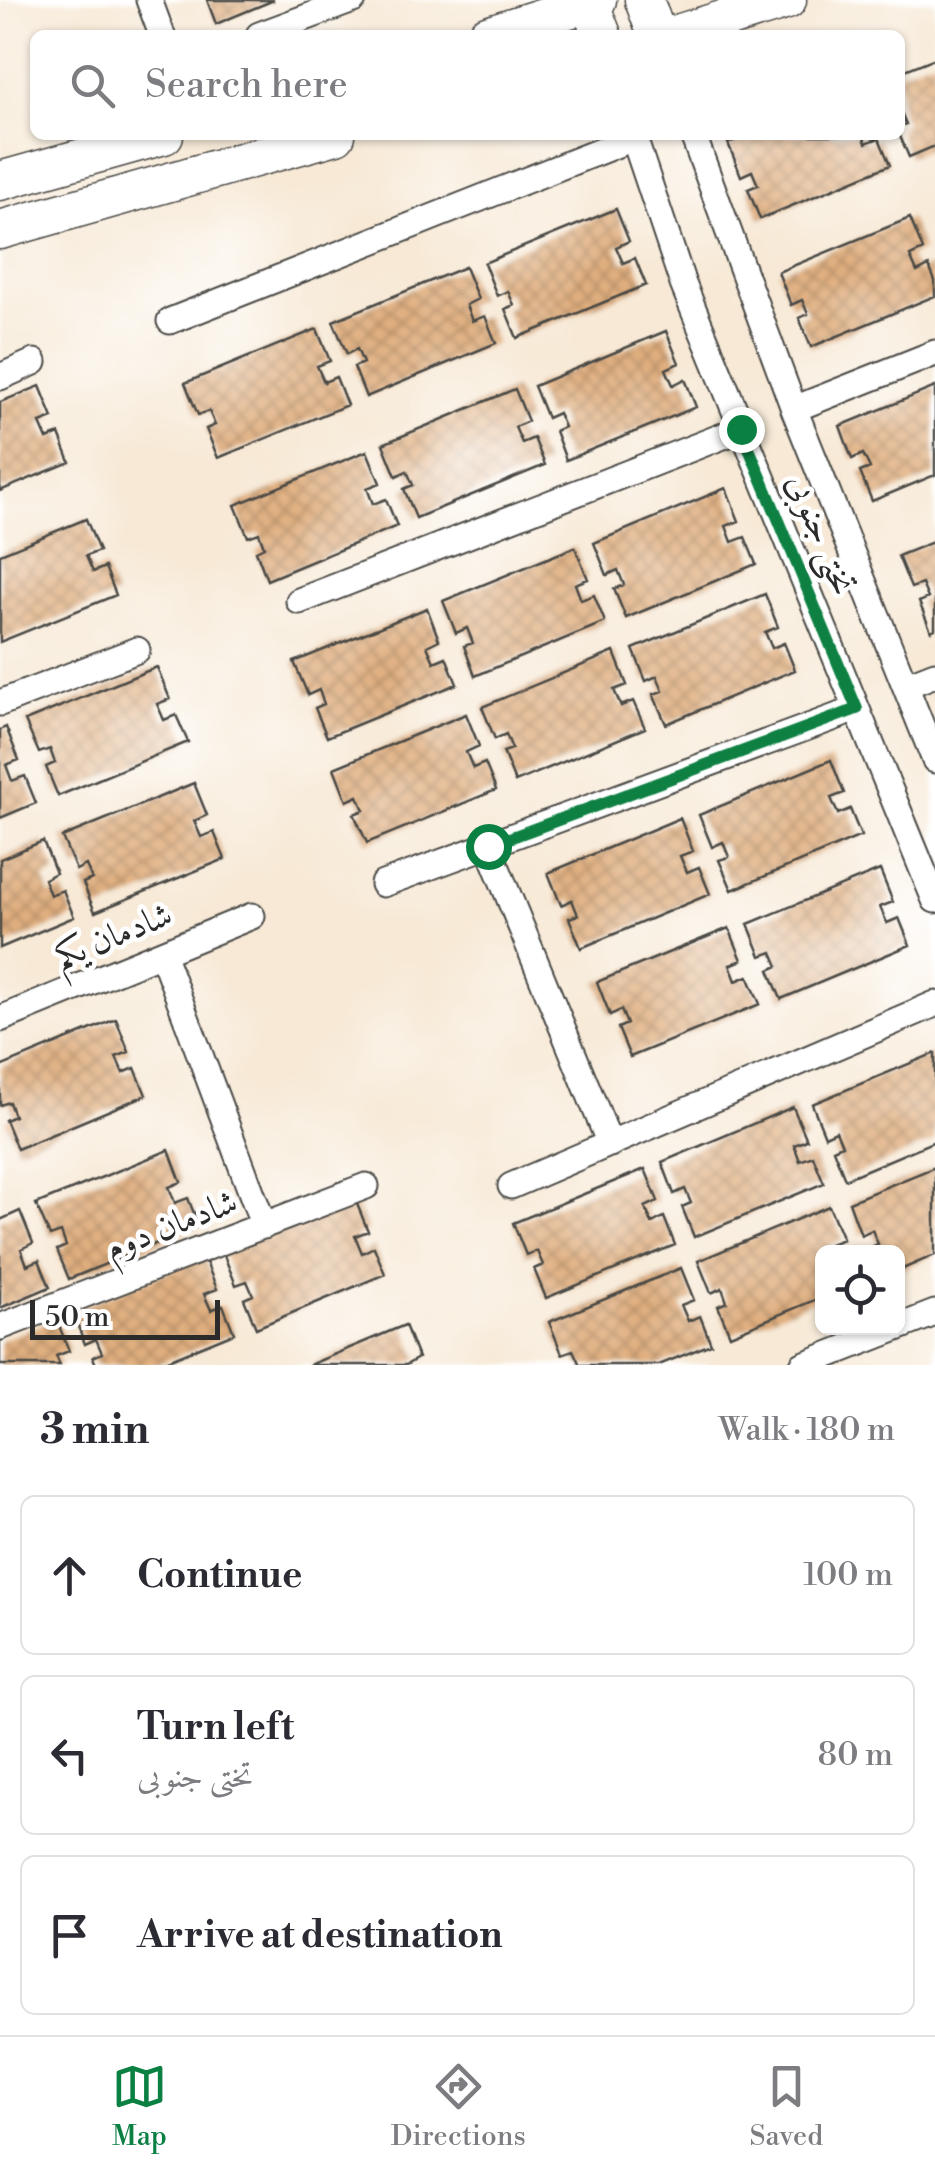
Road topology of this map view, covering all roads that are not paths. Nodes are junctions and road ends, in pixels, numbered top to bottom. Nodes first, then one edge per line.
1 (149, 0) edge
2 (353, 0) edge
3 (644, 0) edge
4 (787, 0) edge
5 (594, 9) edge
6 (160, 30) edge
7 (272, 30) edge
8 (508, 30) edge
9 (655, 30) edge
10 (690, 30) edge
11 (146, 140) edge
12 (318, 140) edge
13 (623, 140) edge
14 (634, 140) edge
15 (695, 140) edge
16 (0, 181) edge
17 (0, 230) edge
18 (170, 321) dead end
19 (935, 352) edge
20 (34, 362) dead end
21 (0, 377) edge
22 (794, 409) junction
23 (741, 429) junction
24 (299, 601) dead end
25 (137, 650) dead end
26 (935, 674) edge
27 (907, 685) junction
28 (0, 703) edge
29 (857, 709) junction
30 (935, 760) edge
31 (488, 846) junction
32 (383, 884) dead end
33 (935, 900) edge
34 (252, 916) dead end
35 (162, 953) junction
36 (935, 1004) edge
37 (0, 1019) edge
38 (610, 1144) junction
39 (366, 1186) dead end
40 (511, 1186) dead end
41 (264, 1226) junction
42 (935, 1314) edge
43 (0, 1327) edge
44 (802, 1365) edge

1 - 6 street
2 - 7 street
3 - 9 street
4 - 10 street
5 - 8 street
11 - 16 street
12 - 17 street
13 - 18 street
14 - 23 street, تختی جنوبی
15 - 22 street, تختی جنوبی
19 - 22 street
20 - 21 street
22 - 27 street, تختی جنوبی
23 - 24 street
23 - 29 street, تختی جنوبی
25 - 28 street
26 - 27 street
27 - 30 street, تختی جنوبی
29 - 31 street
29 - 33 street, تختی جنوبی
31 - 32 street
31 - 38 street
34 - 35 street, شادمان یکم
35 - 37 street, شادمان یکم
35 - 41 street
36 - 38 street
38 - 40 street
39 - 41 street, شادمان دوم
41 - 43 street, شادمان دوم
42 - 44 street

